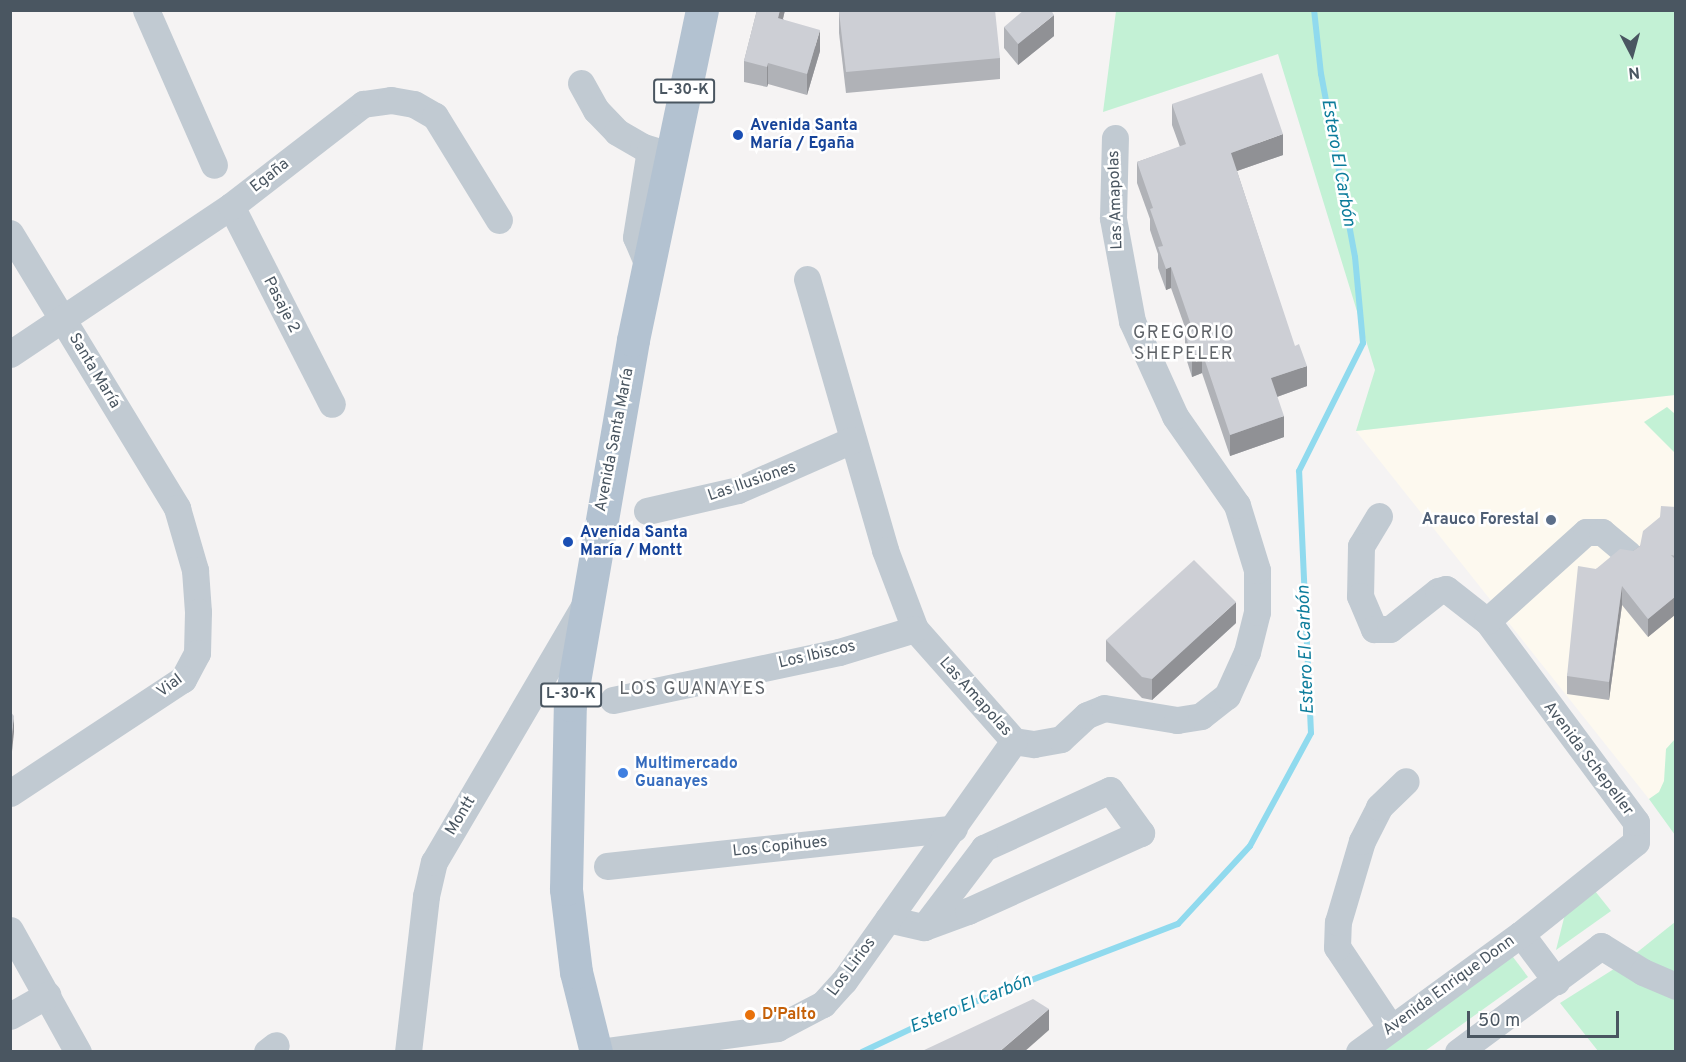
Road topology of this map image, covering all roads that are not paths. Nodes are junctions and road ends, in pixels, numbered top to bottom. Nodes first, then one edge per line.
1 (154, 14) edge
2 (699, 16) edge
3 (581, 83) dead end
4 (1115, 138) dead end
5 (660, 152) junction
6 (214, 165) dead end
7 (231, 206) junction
8 (499, 220) dead end
9 (10, 233) edge
10 (807, 279) dead end
11 (63, 320) junction
12 (10, 354) edge
13 (332, 404) dead end
14 (852, 440) junction
15 (177, 508) joint
16 (647, 511) dead end
17 (1379, 516) dead end
18 (1628, 554) edge
19 (585, 604) junction
20 (1487, 621) junction
21 (915, 629) junction
22 (613, 700) dead end
23 (1014, 741) junction
24 (1406, 781) dead end
25 (10, 793) edge
26 (954, 828) junction
27 (607, 866) dead end
28 (888, 919) junction
29 (924, 927) junction
30 (10, 930) edge
31 (1521, 934) junction
32 (1556, 981) junction
33 (1676, 986) edge
34 (47, 995) junction
35 (10, 1016) edge
36 (1391, 1028) junction
37 (704, 1046) edge
38 (78, 1052) edge
39 (408, 1052) edge
40 (598, 1052) edge
41 (1359, 1052) edge
42 (1458, 1052) edge

1 - 6 street
2 - 5 main road, Avenida Santa María / L-30-K
3 - 5 street
4 - 23 street, Las Amapolas
5 - 19 main road, Avenida Santa María / L-30-K
7 - 8 street, Egaña
7 - 11 street, Egaña
7 - 13 street, Pasaje 2
9 - 11 street, Santa María
10 - 14 street, Las Amapolas
11 - 12 street, Egaña
11 - 15 street, Santa María
14 - 16 street, Las Ilusiones
14 - 21 street, Las Amapolas
15 - 25 street, Vial
17 - 20 street
18 - 20 street
19 - 39 street, Montt
19 - 40 main road, Avenida Santa María / L-30-K
20 - 31 street, Avenida Schepeller
21 - 22 street, Los Ibiscos
21 - 23 street, Las Amapolas
23 - 26 street, Los Lirios
24 - 36 street
26 - 27 street, Los Copihues
26 - 28 street, Los Lirios
28 - 29 street
28 - 37 street, Los Lirios
29 - 29 street
30 - 34 street
31 - 32 street, Avenida Enrique Donn
31 - 36 street, Avenida Enrique Donn
32 - 33 street
32 - 42 street
34 - 35 street
34 - 38 street
36 - 41 street, Avenida Enrique Donn
37 - 40 street, Los Lirios

